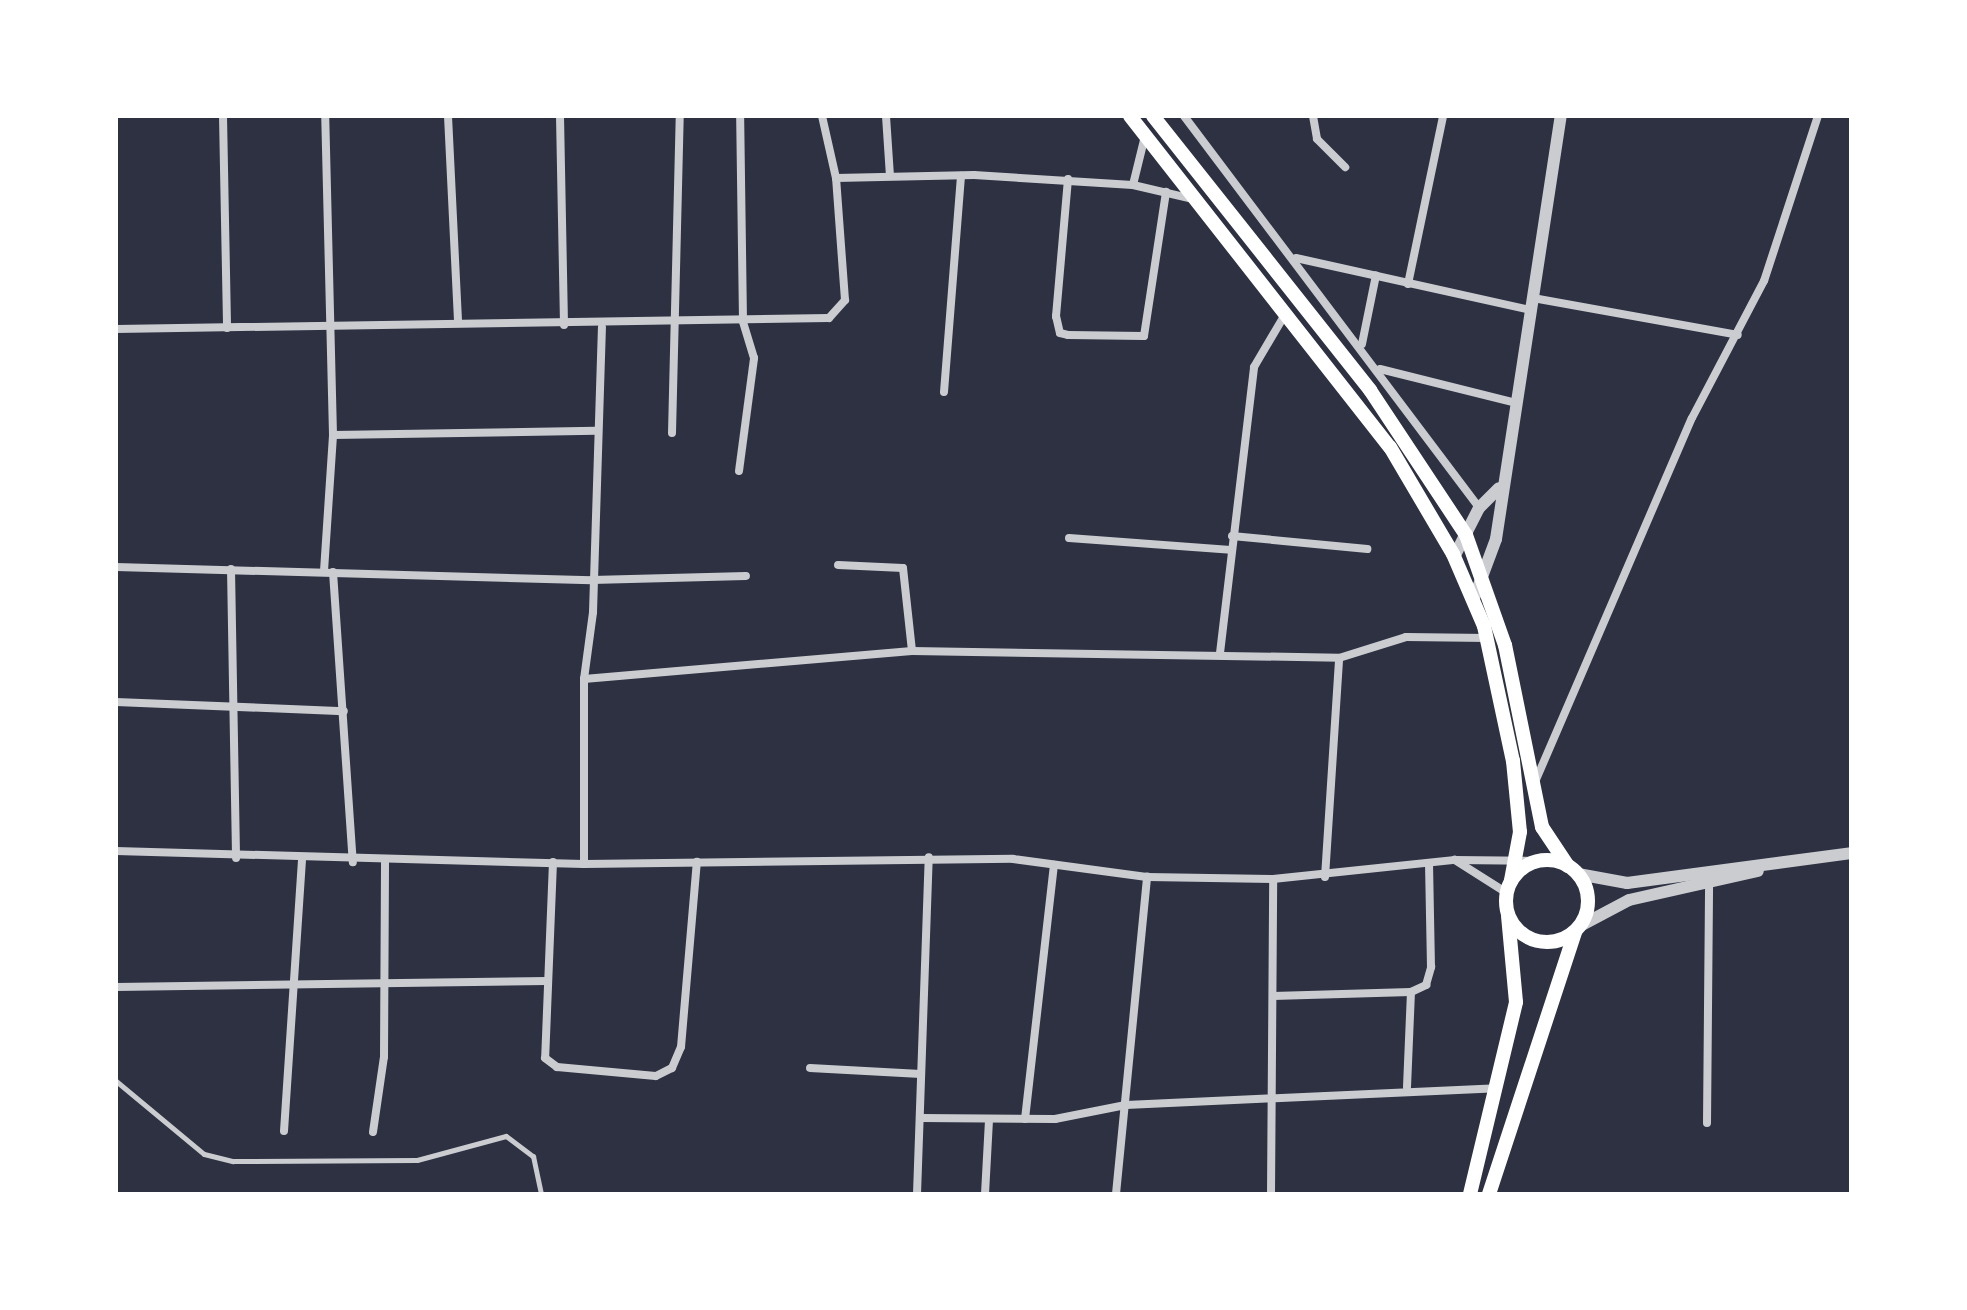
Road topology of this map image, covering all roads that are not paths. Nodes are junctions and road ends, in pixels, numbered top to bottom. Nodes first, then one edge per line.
1 (223, 116) edge
2 (325, 116) edge
3 (448, 116) edge
4 (560, 116) edge
5 (680, 116) edge
6 (740, 116) edge
7 (822, 116) edge
8 (886, 116) edge
9 (1130, 116) edge
10 (1153, 116) edge
11 (1184, 116) edge
12 (1313, 116) edge
13 (1443, 116) edge
14 (1561, 116) edge
15 (1818, 116) edge
16 (1145, 136) junction
17 (1345, 167) dead end
18 (890, 176) junction
19 (961, 176) junction
20 (836, 178) junction
21 (1068, 179) junction
22 (1133, 185) junction
23 (1166, 192) junction
24 (1201, 200) junction
25 (1296, 258) junction
26 (1376, 275) junction
27 (1408, 284) junction
28 (1532, 304) junction
29 (1284, 316) junction
30 (743, 321) junction
31 (331, 323) junction
32 (458, 323) junction
33 (678, 324) junction
34 (564, 325) junction
35 (602, 327) junction
36 (227, 328) junction
37 (116, 329) edge
38 (1738, 335) junction
39 (1362, 344) junction
40 (1379, 369) junction
41 (944, 392) dead end
42 (1516, 403) junction
43 (596, 431) junction
44 (672, 433) dead end
45 (333, 435) junction
46 (739, 471) dead end
47 (1499, 488) junction
48 (1479, 508) junction
49 (1466, 535) junction
50 (1232, 536) junction
51 (1069, 538) dead end
52 (1367, 549) dead end
53 (1231, 550) junction
54 (1454, 557) junction
55 (838, 565) dead end
56 (116, 567) edge
57 (231, 569) junction
58 (329, 571) junction
59 (746, 576) dead end
60 (1483, 579) junction
61 (592, 580) junction
62 (1473, 601) junction
63 (1487, 638) junction
64 (912, 651) junction
65 (1220, 653) junction
66 (1339, 658) junction
67 (584, 679) junction
68 (116, 702) edge
69 (234, 709) junction
70 (344, 711) junction
71 (1533, 787) junction
72 (116, 851) edge
73 (1851, 853) edge
74 (929, 857) junction
75 (236, 858) junction
76 (1455, 860) junction
77 (1516, 860) junction
78 (302, 861) junction
79 (1541, 861) junction
80 (353, 862) junction
81 (385, 862) junction
82 (553, 862) junction
83 (697, 862) junction
84 (1788, 863) junction
85 (584, 864) junction
86 (1429, 864) junction
87 (1054, 865) junction
88 (1573, 870) junction
89 (1147, 877) junction
90 (1325, 877) junction
91 (1273, 879) junction
92 (1709, 883) junction
93 (1509, 887) junction
94 (1508, 916) junction
95 (1578, 929) junction
96 (547, 981) junction
97 (294, 984) junction
98 (385, 984) junction
99 (116, 987) edge
100 (1411, 992) junction
101 (1273, 996) junction
102 (810, 1068) dead end
103 (921, 1074) junction
104 (116, 1081) edge
105 (1407, 1087) junction
106 (1498, 1088) junction
107 (1274, 1097) junction
108 (1126, 1105) junction
109 (921, 1118) junction
110 (989, 1119) junction
111 (1025, 1119) junction
112 (1707, 1123) dead end
113 (284, 1131) dead end
114 (373, 1132) dead end
115 (541, 1194) edge
116 (917, 1194) edge
117 (985, 1194) edge
118 (1116, 1194) edge
119 (1271, 1194) edge
120 (1470, 1194) edge
121 (1489, 1194) edge

1 - 36 street
2 - 31 street
3 - 32 street
4 - 34 street
5 - 33 street
6 - 30 street
7 - 20 street
8 - 18 street
9 - 16 main road
10 - 49 main road
11 - 25 street
12 - 17 street
13 - 27 street
14 - 28 street
15 - 38 street
16 - 22 street
16 - 24 main road
18 - 19 street
18 - 20 street
19 - 21 street
19 - 41 street
20 - 30 street
21 - 22 street
21 - 23 street
22 - 23 street
23 - 24 street
24 - 29 main road
25 - 26 street
25 - 39 street
26 - 27 street
26 - 39 street
27 - 28 street
28 - 38 street
28 - 42 street
29 - 50 street
29 - 54 main road
30 - 33 street
30 - 46 street
31 - 32 street
31 - 36 street
31 - 45 street
32 - 34 street
33 - 35 street
33 - 44 street
34 - 35 street
35 - 43 street
36 - 37 street
38 - 71 street
39 - 40 street
40 - 42 street
40 - 48 street
42 - 47 street
43 - 45 street
43 - 61 street
45 - 58 street
47 - 48 street
47 - 60 street
48 - 49 street
49 - 54 street
49 - 60 main road
50 - 52 street
50 - 53 street
51 - 53 street
53 - 65 street
54 - 62 main road
55 - 64 street
56 - 57 street
57 - 58 street
57 - 69 street
58 - 61 street
58 - 70 street
59 - 61 street
60 - 62 street
60 - 71 main road
61 - 67 street
62 - 63 main road
63 - 66 street
63 - 77 main road
64 - 65 street
64 - 67 street
65 - 66 street
66 - 90 street
67 - 85 street
68 - 69 street
69 - 70 street
69 - 75 street
70 - 80 street
71 - 88 main road
72 - 75 street
73 - 84 street
74 - 83 street
74 - 87 street
74 - 103 street
75 - 78 street
76 - 77 street
76 - 86 street
76 - 93 street
77 - 79 street
77 - 93 main road
78 - 80 street
78 - 97 street
79 - 88 main road
79 - 93 main road
80 - 81 street
81 - 82 street
81 - 98 street
82 - 85 street
82 - 96 street
83 - 85 street
83 - 96 street
84 - 88 street
84 - 92 street
86 - 90 street
86 - 100 street
87 - 89 street
87 - 111 street
88 - 95 main road
89 - 91 street
89 - 108 street
90 - 91 street
91 - 101 street
92 - 95 street
92 - 112 street
93 - 94 main road
94 - 95 main road
94 - 106 main road
95 - 121 main road
96 - 98 street
97 - 98 street
97 - 99 street
97 - 113 street
98 - 114 street
100 - 101 street
100 - 105 street
101 - 107 street
102 - 103 street
103 - 109 street
104 - 115 lane
105 - 106 street
105 - 107 street
106 - 120 main road
107 - 108 street
107 - 119 street
108 - 111 street
108 - 118 street
109 - 110 street
109 - 116 street
110 - 111 street
110 - 117 street

